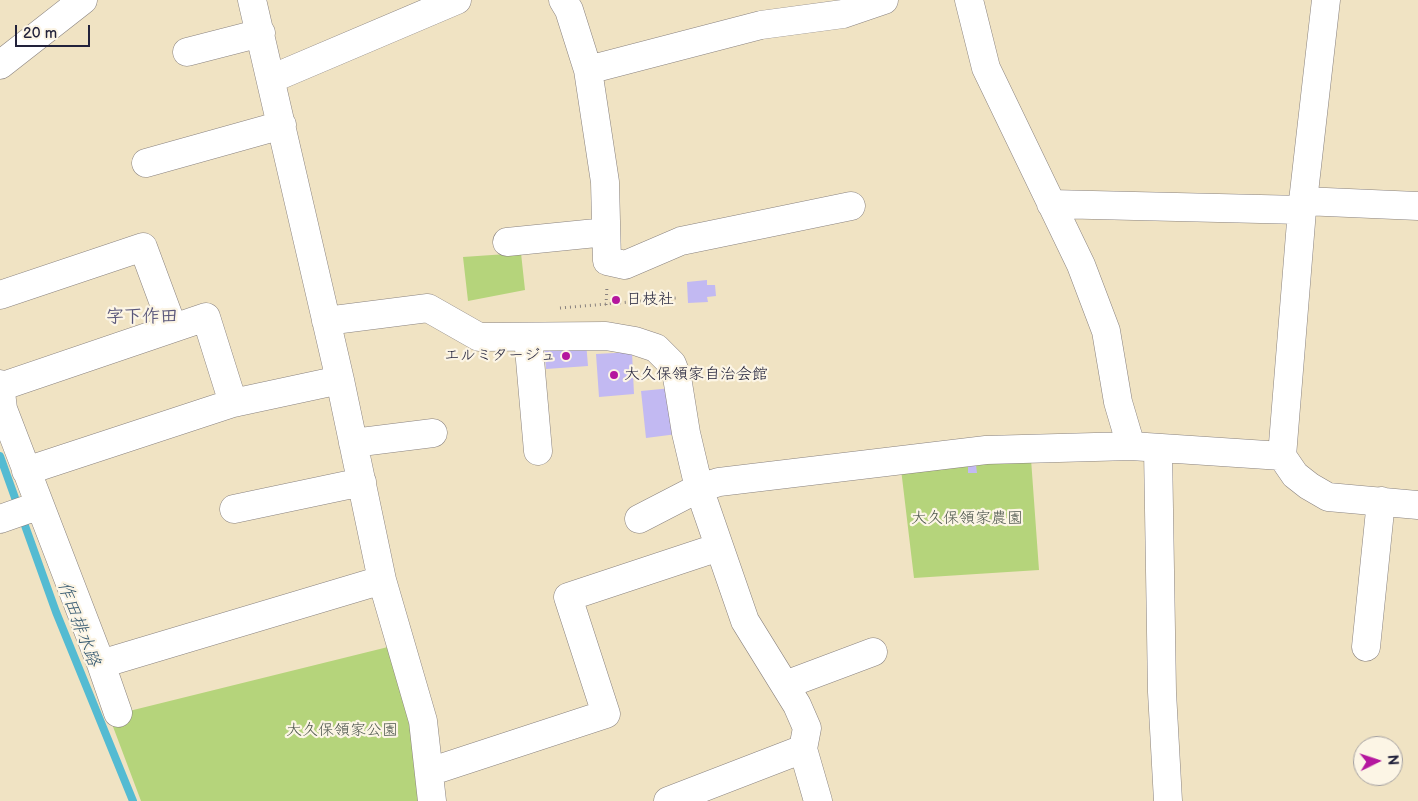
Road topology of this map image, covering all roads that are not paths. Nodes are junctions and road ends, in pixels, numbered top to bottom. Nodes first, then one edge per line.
1 (83, 0) edge
2 (252, 0) edge
3 (457, 0) edge
4 (563, 0) edge
5 (884, 0) edge
6 (969, 0) edge
7 (1326, 0) edge
8 (261, 33) junction
9 (187, 52) dead end
10 (0, 65) edge
11 (588, 70) junction
12 (271, 79) junction
13 (282, 124) junction
14 (146, 163) dead end
15 (1051, 204) junction
16 (1303, 205) junction
17 (851, 206) dead end
18 (1418, 206) edge
19 (606, 232) junction
20 (507, 242) dead end
21 (0, 295) edge
22 (326, 321) junction
23 (172, 328) junction
24 (528, 337) junction
25 (340, 380) junction
26 (0, 386) edge
27 (233, 403) junction
28 (433, 433) dead end
29 (353, 443) junction
30 (1131, 446) junction
31 (1158, 449) junction
32 (538, 451) dead end
33 (1282, 456) junction
34 (26, 471) junction
35 (362, 482) junction
36 (699, 488) junction
37 (1381, 501) junction
38 (1418, 505) edge
39 (234, 509) dead end
40 (19, 512) edge
41 (639, 519) dead end
42 (720, 547) junction
43 (382, 580) junction
44 (1366, 647) dead end
45 (873, 652) dead end
46 (101, 664) junction
47 (785, 685) junction
48 (118, 713) dead end
49 (803, 750) junction
50 (429, 772) junction
51 (432, 801) edge
52 (668, 801) edge
53 (818, 801) edge
54 (1168, 801) edge

1 - 10 street
2 - 8 street
3 - 12 street
4 - 11 street
5 - 11 street
6 - 15 street
7 - 16 street
8 - 9 street
8 - 12 street
11 - 19 street
12 - 13 street
13 - 14 street
13 - 22 street
15 - 16 street
15 - 30 street
16 - 18 street
16 - 33 street
17 - 19 street
19 - 20 street
21 - 23 street
22 - 24 street
22 - 25 street
23 - 26 street
23 - 27 street
24 - 32 street
24 - 36 street
25 - 27 street
25 - 29 street
26 - 34 street
27 - 34 street
28 - 29 street
29 - 35 street
30 - 31 street
30 - 36 street
31 - 33 street
31 - 54 street
33 - 37 street
34 - 40 street
35 - 39 street
35 - 43 street
36 - 41 street
36 - 42 street
37 - 38 street
37 - 44 street
40 - 46 street
42 - 47 street
42 - 50 street
43 - 46 street
43 - 50 street
45 - 47 street
46 - 48 street
47 - 49 street
49 - 52 street
49 - 53 street
50 - 51 street

